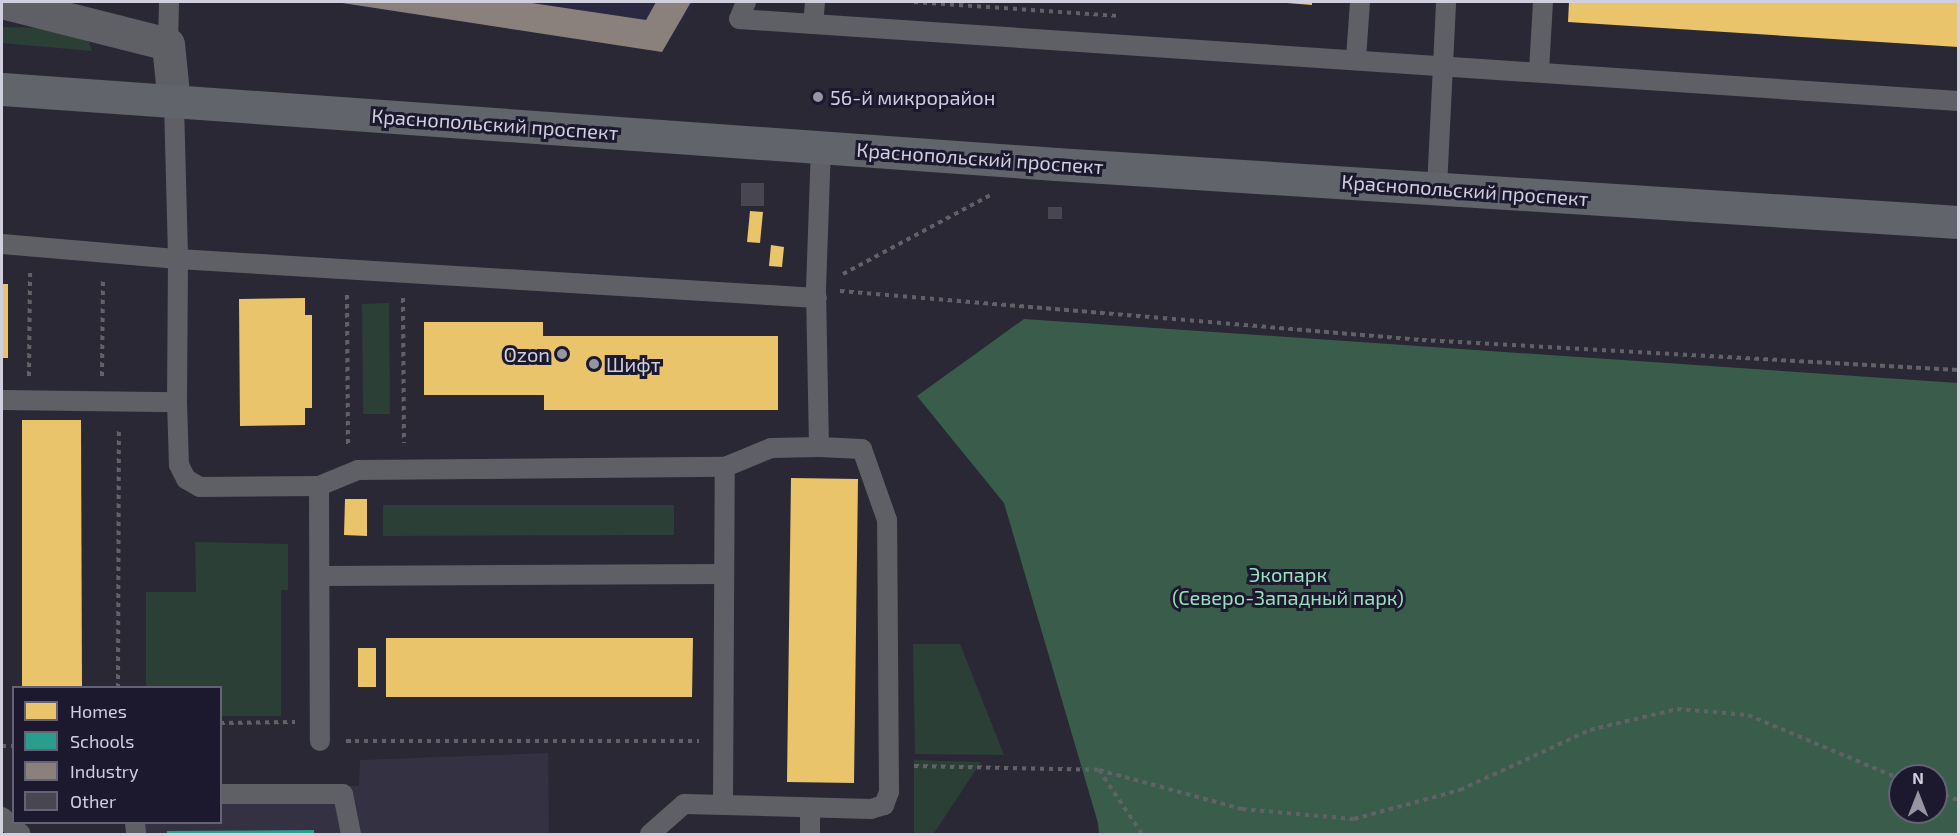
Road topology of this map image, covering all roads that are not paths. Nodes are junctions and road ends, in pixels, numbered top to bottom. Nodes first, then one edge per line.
1 (2, 2) edge
2 (169, 2) edge
3 (746, 2) edge
4 (814, 2) edge
5 (1359, 2) edge
6 (1446, 2) edge
7 (1543, 2) edge
8 (813, 24) junction
9 (168, 44) junction
10 (1356, 59) junction
11 (1442, 64) junction
12 (1539, 71) junction
13 (2, 89) edge
14 (1959, 100) edge
15 (174, 103) junction
16 (821, 146) junction
17 (1437, 188) junction
18 (1959, 222) edge
19 (2, 244) edge
20 (178, 259) junction
21 (817, 294) junction
22 (2, 400) edge
23 (177, 402) junction
24 (819, 447) junction
25 (725, 467) junction
26 (319, 486) junction
27 (724, 574) junction
28 (321, 576) junction
29 (320, 731) road end
30 (222, 794) edge
31 (723, 804) junction
32 (810, 809) junction
33 (2, 817) edge
34 (21, 834) edge
35 (351, 834) edge
36 (651, 834) edge
37 (810, 834) edge

1 - 9 street
2 - 9 lane
3 - 8 lane
4 - 8 lane
5 - 10 lane
6 - 11 lane
7 - 12 lane
8 - 10 lane
9 - 15 street
10 - 11 lane
11 - 12 lane
11 - 17 lane
12 - 14 lane
13 - 15 street, Краснопольский проспект
15 - 16 street, Краснопольский проспект
15 - 20 lane
16 - 17 street, Краснопольский проспект
16 - 21 lane
17 - 18 street, Краснопольский проспект
19 - 20 lane
20 - 21 lane
20 - 23 lane
21 - 24 lane
22 - 23 lane
23 - 26 lane
24 - 25 lane
24 - 32 lane
25 - 26 lane
25 - 27 lane
26 - 28 lane
27 - 28 lane
27 - 31 lane
28 - 29 lane
30 - 35 lane
31 - 32 lane
31 - 36 lane
32 - 37 lane
33 - 34 lane

